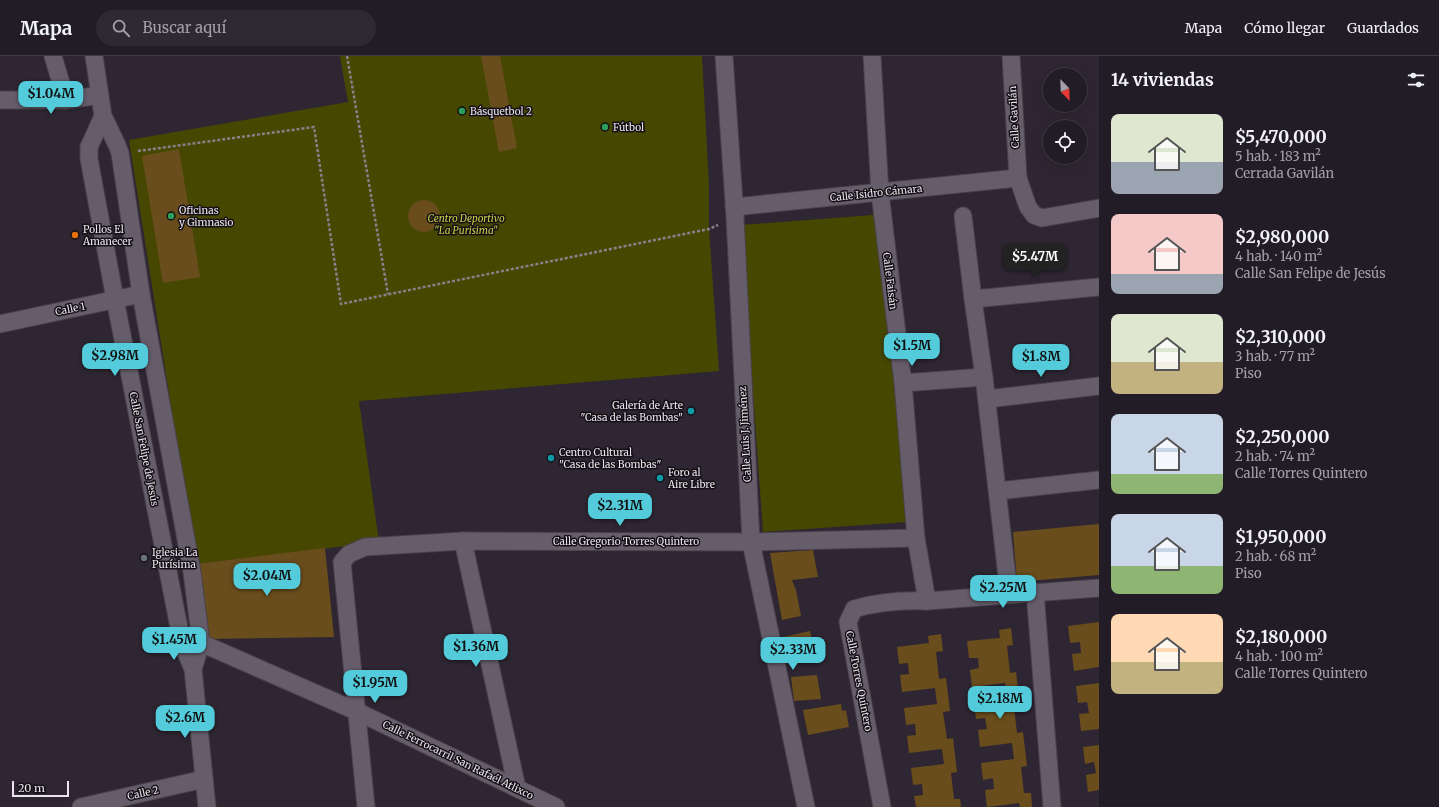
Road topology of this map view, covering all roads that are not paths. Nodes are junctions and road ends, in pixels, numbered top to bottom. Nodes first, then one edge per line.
1 (53, 56) edge
2 (94, 56) edge
3 (724, 56) edge
4 (872, 56) edge
5 (1011, 56) edge
6 (100, 95) junction
7 (0, 100) edge
8 (66, 100) junction
9 (103, 116) junction
10 (1018, 178) junction
11 (880, 193) junction
12 (1099, 208) edge
13 (734, 212) junction
14 (963, 216) dead end
15 (1099, 286) edge
16 (141, 294) junction
17 (114, 299) junction
18 (973, 299) junction
19 (0, 324) edge
20 (984, 376) junction
21 (903, 383) junction
22 (1099, 386) edge
23 (987, 399) junction
24 (1099, 480) edge
25 (998, 491) junction
26 (916, 538) junction
27 (463, 541) junction
28 (750, 542) junction
29 (1099, 588) edge
30 (1035, 592) junction
31 (1009, 594) junction
32 (927, 601) junction
33 (182, 642) junction
34 (201, 643) junction
35 (193, 669) junction
36 (356, 711) junction
37 (204, 779) junction
38 (517, 788) junction
39 (81, 807) edge
40 (207, 807) edge
41 (366, 807) edge
42 (556, 807) edge
43 (806, 807) edge
44 (882, 807) edge
45 (1052, 807) edge

1 - 8 street
2 - 6 street
3 - 13 street, Calle Luis J. Jiménez
4 - 11 street, Calle Faisán
5 - 10 street, Calle Gavilán
6 - 8 street
6 - 9 street
7 - 8 street
9 - 16 street
9 - 17 street, Calle San Felipe de Jesús
10 - 11 street, Calle Isidro Cámara
10 - 12 street, Calle Gavilán
11 - 13 street, Calle Isidro Cámara
11 - 21 street, Calle Faisán
13 - 28 street, Calle Luis J. Jiménez
14 - 18 street
15 - 18 street
16 - 17 street, Calle 1
16 - 34 street
17 - 19 street, Calle 1
17 - 33 street, Calle San Felipe de Jesús
18 - 20 street
20 - 21 street
20 - 23 street
21 - 26 street, Calle Faisán
22 - 23 street
23 - 25 street
24 - 25 street
25 - 31 street
26 - 28 street, Calle Gregorio Torres Quintero
26 - 32 street, Calle Faisán
27 - 28 street, Calle Gregorio Torres Quintero
27 - 36 street, Calle Gregorio Torres Quintero
27 - 38 street
28 - 43 street, Calle Luis J. Jiménez
29 - 30 street, Calle Torres Quintero
30 - 31 street, Calle Torres Quintero
30 - 45 street
31 - 32 street, Calle Torres Quintero
32 - 44 street, Calle Torres Quintero
33 - 34 street, Calle Ferrocarril San Rafaél Atlixco
33 - 35 street, Calle San Felipe de Jesús
34 - 35 street
34 - 36 street, Calle Ferrocarril San Rafaél Atlixco
35 - 37 street
36 - 38 street, Calle Ferrocarril San Rafaél Atlixco
36 - 41 street
37 - 39 street, Calle 2
37 - 40 street
38 - 42 street, Calle Ferrocarril San Rafaél Atlixco

